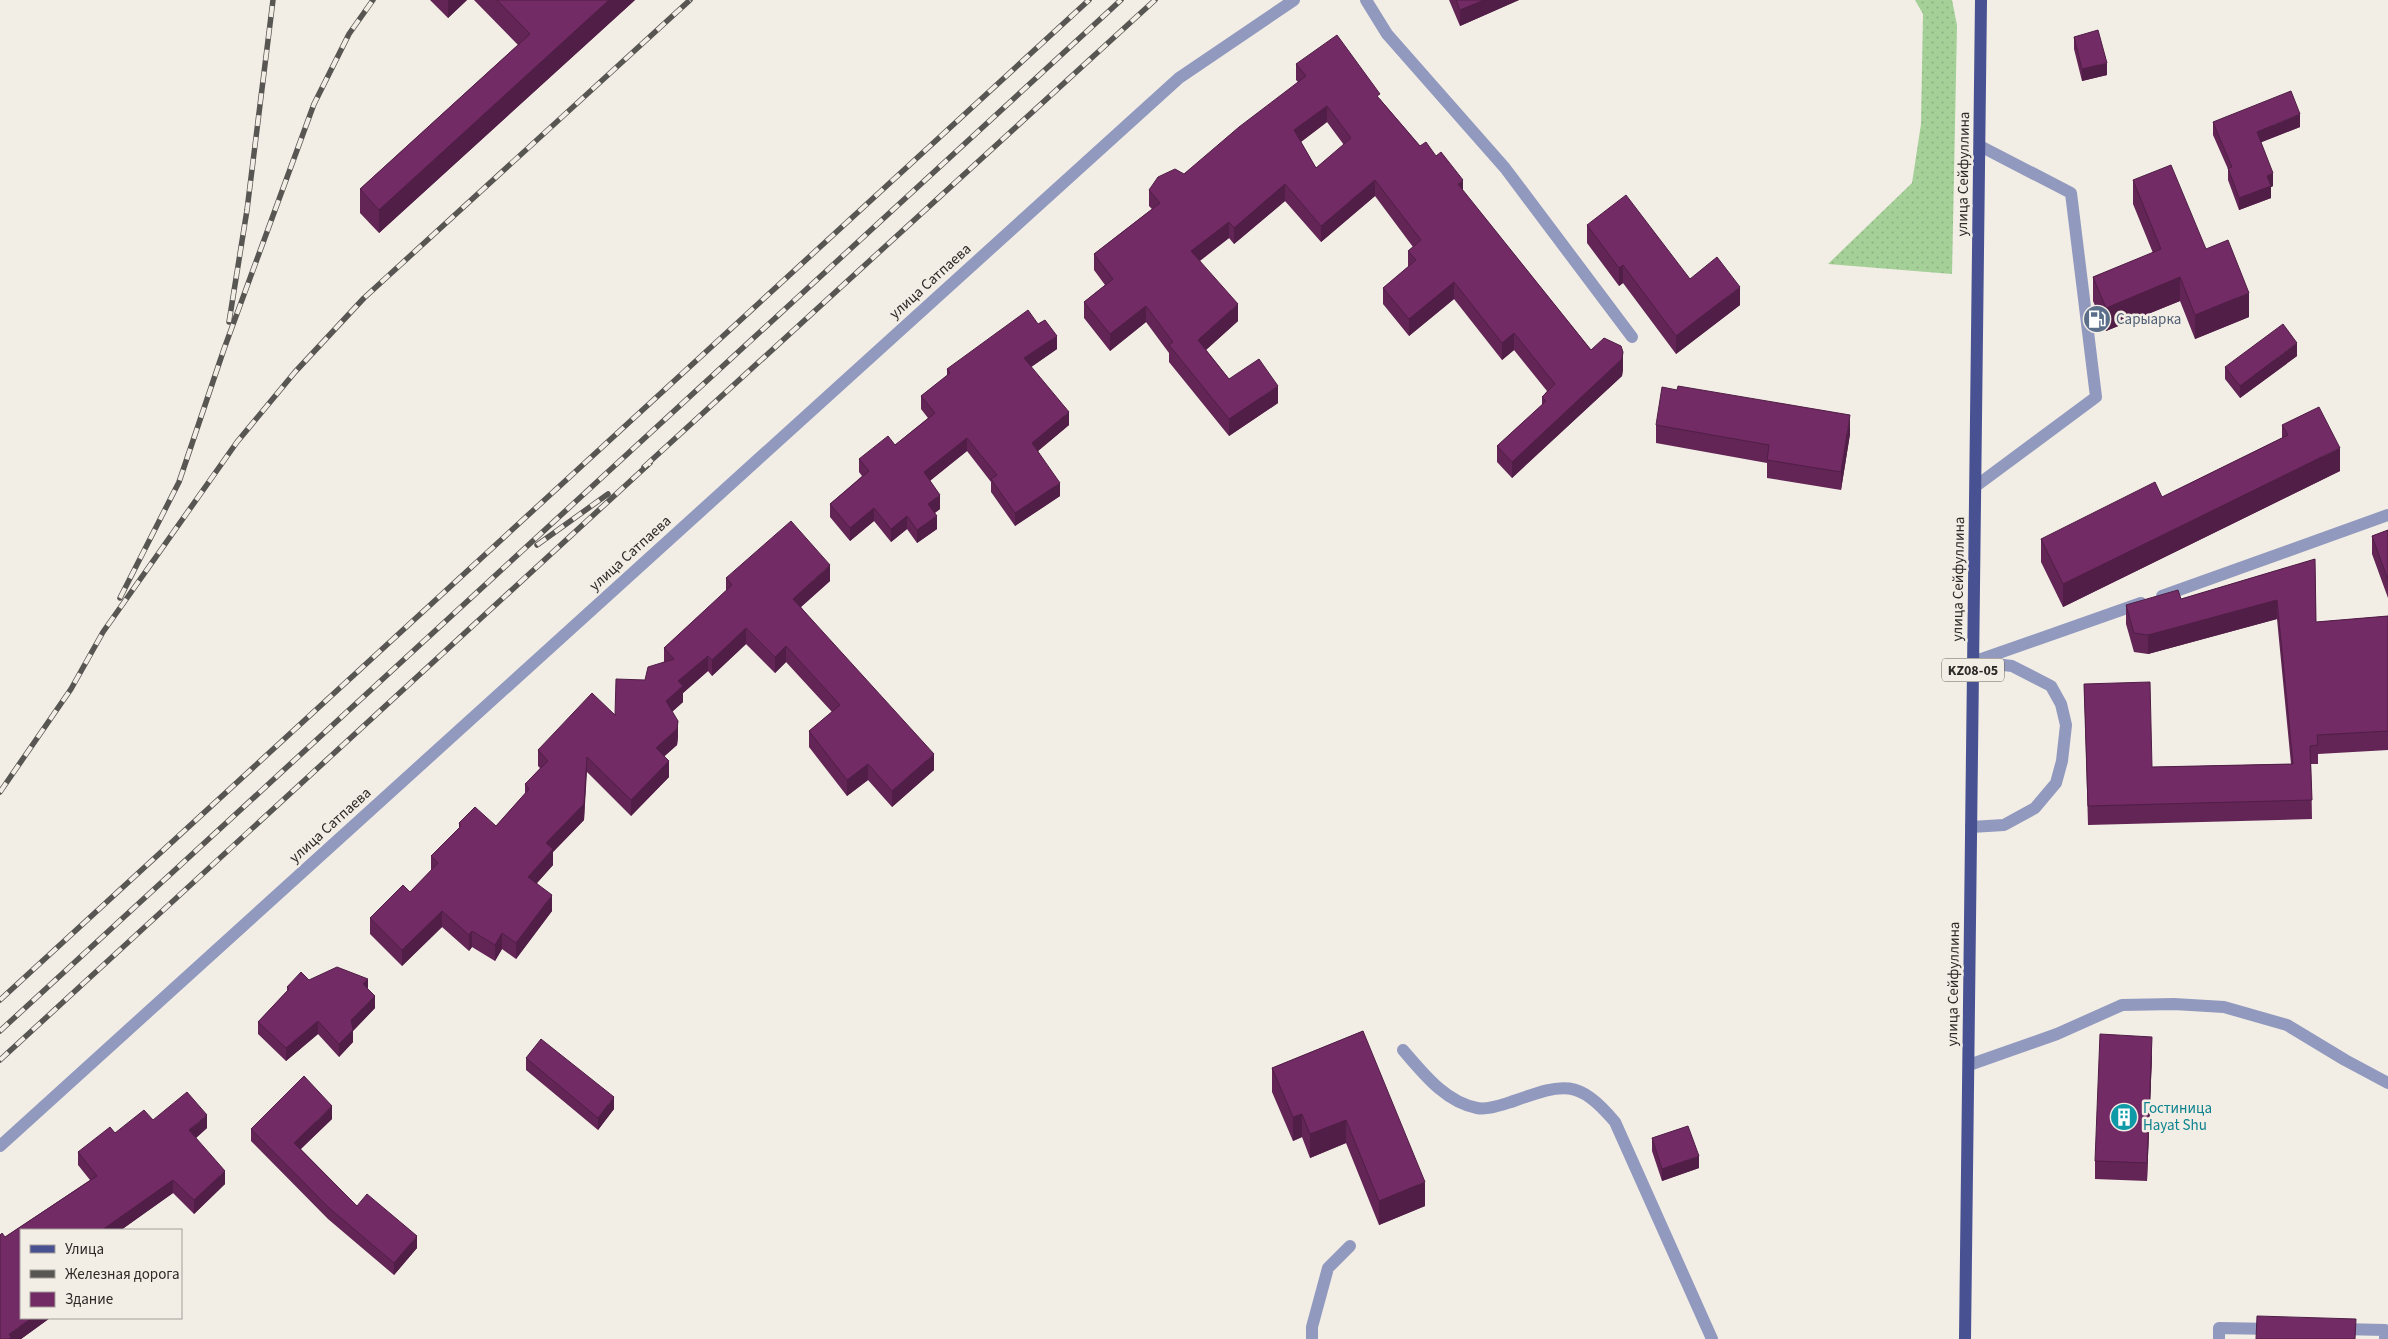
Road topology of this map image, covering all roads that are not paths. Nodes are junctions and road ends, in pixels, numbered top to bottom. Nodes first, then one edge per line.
1 (1294, 0) edge
2 (1366, 0) edge
3 (1981, 0) edge
4 (1980, 146) junction
5 (1632, 337) dead end
6 (1976, 486) junction
7 (2388, 514) edge
8 (1974, 662) junction
9 (1972, 828) junction
10 (1402, 1050) dead end
11 (1968, 1065) junction
12 (2388, 1083) edge
13 (0, 1146) edge
14 (1350, 1246) dead end
15 (2287, 1329) edge
16 (2326, 1329) edge
17 (1312, 1339) edge
18 (1712, 1339) edge
19 (1965, 1339) edge
20 (2219, 1339) edge
21 (2385, 1339) edge

1 - 13 street, улица Сатпаева
2 - 5 street
3 - 4 main road, улица Сейфуллина / KZ08-05
4 - 6 main road, улица Сейфуллина / KZ08-05
4 - 6 street
6 - 8 main road, улица Сейфуллина / KZ08-05
7 - 8 street
8 - 9 main road, улица Сейфуллина / KZ08-05
8 - 9 street
9 - 11 main road, улица Сейфуллина / KZ08-05
10 - 18 street
11 - 12 street
11 - 19 main road, улица Сейфуллина / KZ08-05
14 - 17 street
15 - 20 street
16 - 21 street

